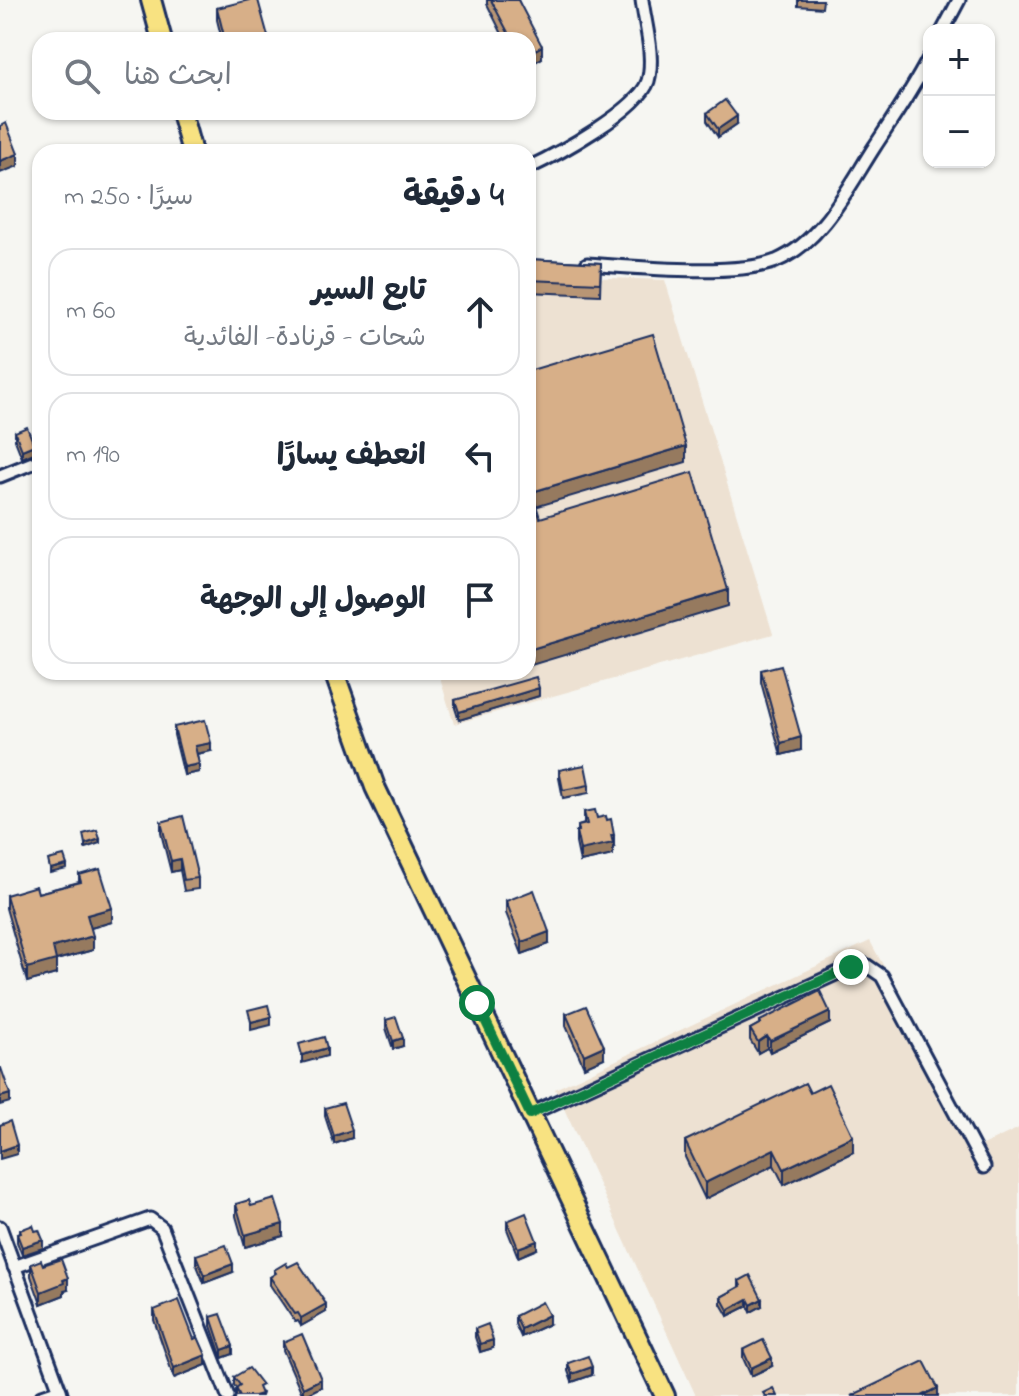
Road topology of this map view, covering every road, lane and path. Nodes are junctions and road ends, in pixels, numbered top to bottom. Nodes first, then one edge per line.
1 (151, 0) edge
2 (642, 0) edge
3 (959, 0) edge
4 (946, 24) edge
5 (160, 32) edge
6 (923, 70) edge
7 (183, 120) edge
8 (190, 144) edge
9 (536, 164) edge
10 (568, 262) edge
11 (32, 463) edge
12 (0, 476) edge
13 (337, 680) edge
14 (530, 1114) junction
15 (984, 1167) dead end
16 (0, 1227) edge
17 (14, 1267) junction
18 (61, 1393) edge
19 (42, 1396) edge
20 (228, 1396) edge
21 (665, 1396) edge

1 - 5 main road
2 - 9 street
3 - 4 street
6 - 10 street
7 - 8 main road
11 - 12 street
13 - 14 main road
14 - 15 street
14 - 21 main road
16 - 17 street
17 - 18 street
17 - 20 street
18 - 19 street

